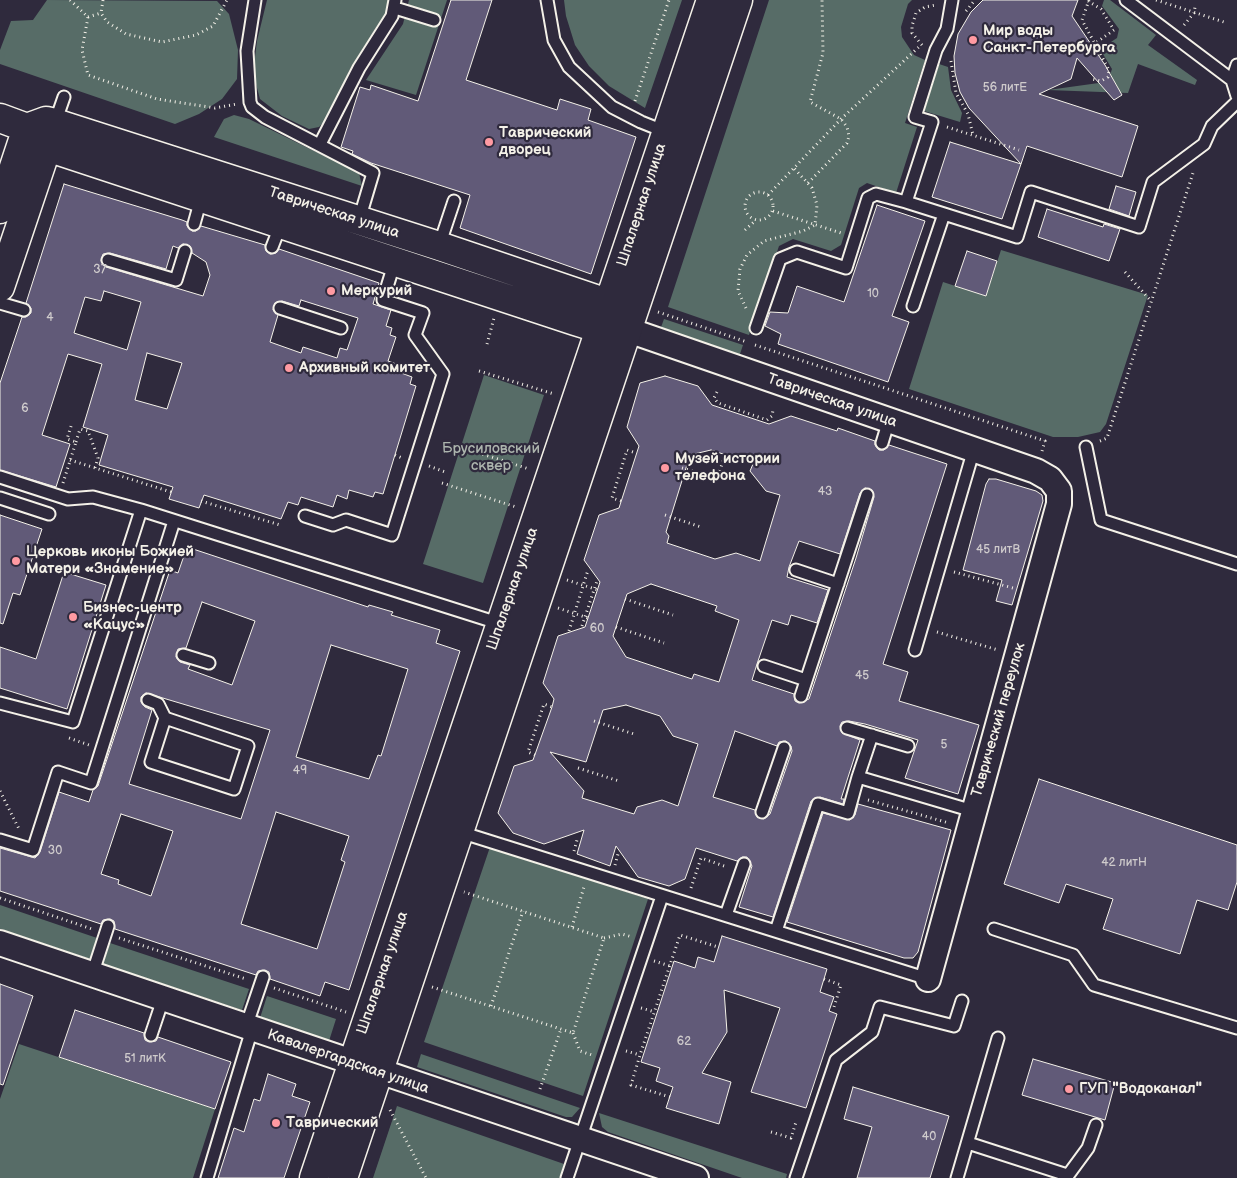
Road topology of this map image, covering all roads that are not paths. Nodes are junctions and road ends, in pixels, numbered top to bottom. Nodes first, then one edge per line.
1 (255, 0) edge
2 (547, 0) edge
3 (711, 0) edge
4 (738, 0) edge
5 (952, 0) edge
6 (1126, 0) edge
7 (395, 4) edge
8 (434, 20) dead end
9 (1237, 66) edge
10 (1232, 80) junction
11 (1237, 96) edge
12 (64, 97) dead end
13 (1237, 102) edge
14 (0, 118) edge
15 (44, 130) junction
16 (666, 132) junction
17 (320, 144) junction
18 (454, 201) dead end
19 (906, 202) junction
20 (0, 209) edge
21 (944, 214) junction
22 (358, 221) junction
23 (439, 246) junction
24 (186, 251) dead end
25 (108, 260) dead end
26 (395, 260) junction
27 (0, 287) edge
28 (0, 303) edge
29 (610, 304) junction
30 (913, 306) dead end
31 (280, 308) dead end
32 (24, 310) dead end
33 (341, 328) dead end
34 (756, 328) dead end
35 (601, 329) junction
36 (628, 330) junction
37 (889, 420) junction
38 (882, 443) dead end
39 (1086, 447) road end
40 (974, 449) junction
41 (1036, 471) joint
42 (0, 477) edge
43 (867, 495) dead end
44 (0, 498) edge
45 (141, 510) junction
46 (50, 514) dead end
47 (305, 516) dead end
48 (174, 521) junction
49 (1237, 564) edge
50 (796, 570) dead end
51 (838, 584) junction
52 (514, 628) junction
53 (915, 650) dead end
54 (183, 655) dead end
55 (209, 663) dead end
56 (764, 666) dead end
57 (806, 680) junction
58 (801, 696) dead end
59 (148, 700) dead end
60 (0, 703) edge
61 (165, 718) junction
62 (847, 728) dead end
63 (872, 735) junction
64 (908, 746) dead end
65 (784, 748) dead end
66 (858, 777) junction
67 (762, 812) dead end
68 (965, 818) junction
69 (460, 832) junction
70 (0, 840) edge
71 (743, 868) road end
72 (662, 896) junction
73 (726, 915) junction
74 (107, 930) road end
75 (994, 930) dead end
76 (776, 931) junction
77 (0, 944) edge
78 (92, 975) junction
79 (928, 979) joint
80 (262, 981) road end
81 (163, 999) junction
82 (962, 1001) dead end
83 (249, 1028) junction
84 (1237, 1028) edge
85 (151, 1035) dead end
86 (998, 1038) dead end
87 (352, 1063) junction
88 (379, 1072) junction
89 (1096, 1125) dead end
90 (580, 1140) junction
91 (968, 1143) junction
92 (1067, 1176) edge
93 (207, 1178) edge
94 (314, 1178) edge
95 (343, 1178) edge
96 (567, 1178) edge
97 (696, 1178) edge
98 (796, 1178) edge
99 (957, 1178) edge

1 - 17 lane
2 - 16 lane
3 - 16 street, Шпалерная улица
4 - 36 street, Шпалерная улица
5 - 19 lane
6 - 10 lane
7 - 8 lane
7 - 17 lane
9 - 10 lane
10 - 11 lane
12 - 15 lane
13 - 21 lane
14 - 15 street, Таврическая улица
15 - 20 street
15 - 22 street, Таврическая улица
15 - 26 street, Таврическая улица
15 - 27 street
16 - 29 street, Шпалерная улица
17 - 22 lane
18 - 23 lane
19 - 21 lane
19 - 34 lane
21 - 30 lane
22 - 23 street, Таврическая улица
23 - 29 street, Таврическая улица
24 - 25 lane
26 - 35 street, Таврическая улица
26 - 47 lane
28 - 32 lane
29 - 35 street, Шпалерная улица
29 - 36 street
31 - 33 lane
35 - 36 street, Таврическая улица
35 - 52 street, Шпалерная улица
36 - 37 street, Таврическая улица
36 - 52 street, Шпалерная улица
37 - 38 lane
37 - 40 street, Таврическая улица
39 - 49 lane
40 - 41 street, Таврическая улица
40 - 53 lane
41 - 68 street, Таврический переулок
42 - 45 lane
43 - 51 lane
44 - 46 lane
45 - 48 lane
45 - 60 lane
48 - 52 lane
48 - 70 lane
50 - 51 lane
51 - 57 lane
52 - 69 street, Шпалерная улица
52 - 87 street, Шпалерная улица
54 - 55 lane
56 - 57 lane
57 - 58 lane
59 - 61 lane
61 - 61 lane
62 - 63 lane
63 - 64 lane
63 - 66 lane
65 - 67 lane
66 - 68 lane
66 - 76 lane
68 - 79 street, Таврический переулок
69 - 72 lane
69 - 88 street, Шпалерная улица
71 - 73 lane
72 - 73 lane
72 - 90 lane
73 - 76 lane
74 - 78 lane
75 - 84 lane
76 - 79 lane
77 - 78 street, Кавалергардская улица
78 - 81 street, Кавалергардская улица
80 - 83 lane
81 - 83 street, Кавалергардская улица
81 - 85 lane
82 - 98 lane
83 - 87 street, Кавалергардская улица
83 - 93 lane
86 - 91 lane
87 - 88 street, Кавалергардская улица
87 - 94 street, Шпалерная улица
88 - 90 street, Кавалергардская улица
88 - 95 street, Шпалерная улица
89 - 92 lane
90 - 96 lane
90 - 97 street, Кавалергардская улица
91 - 92 lane
91 - 99 lane

